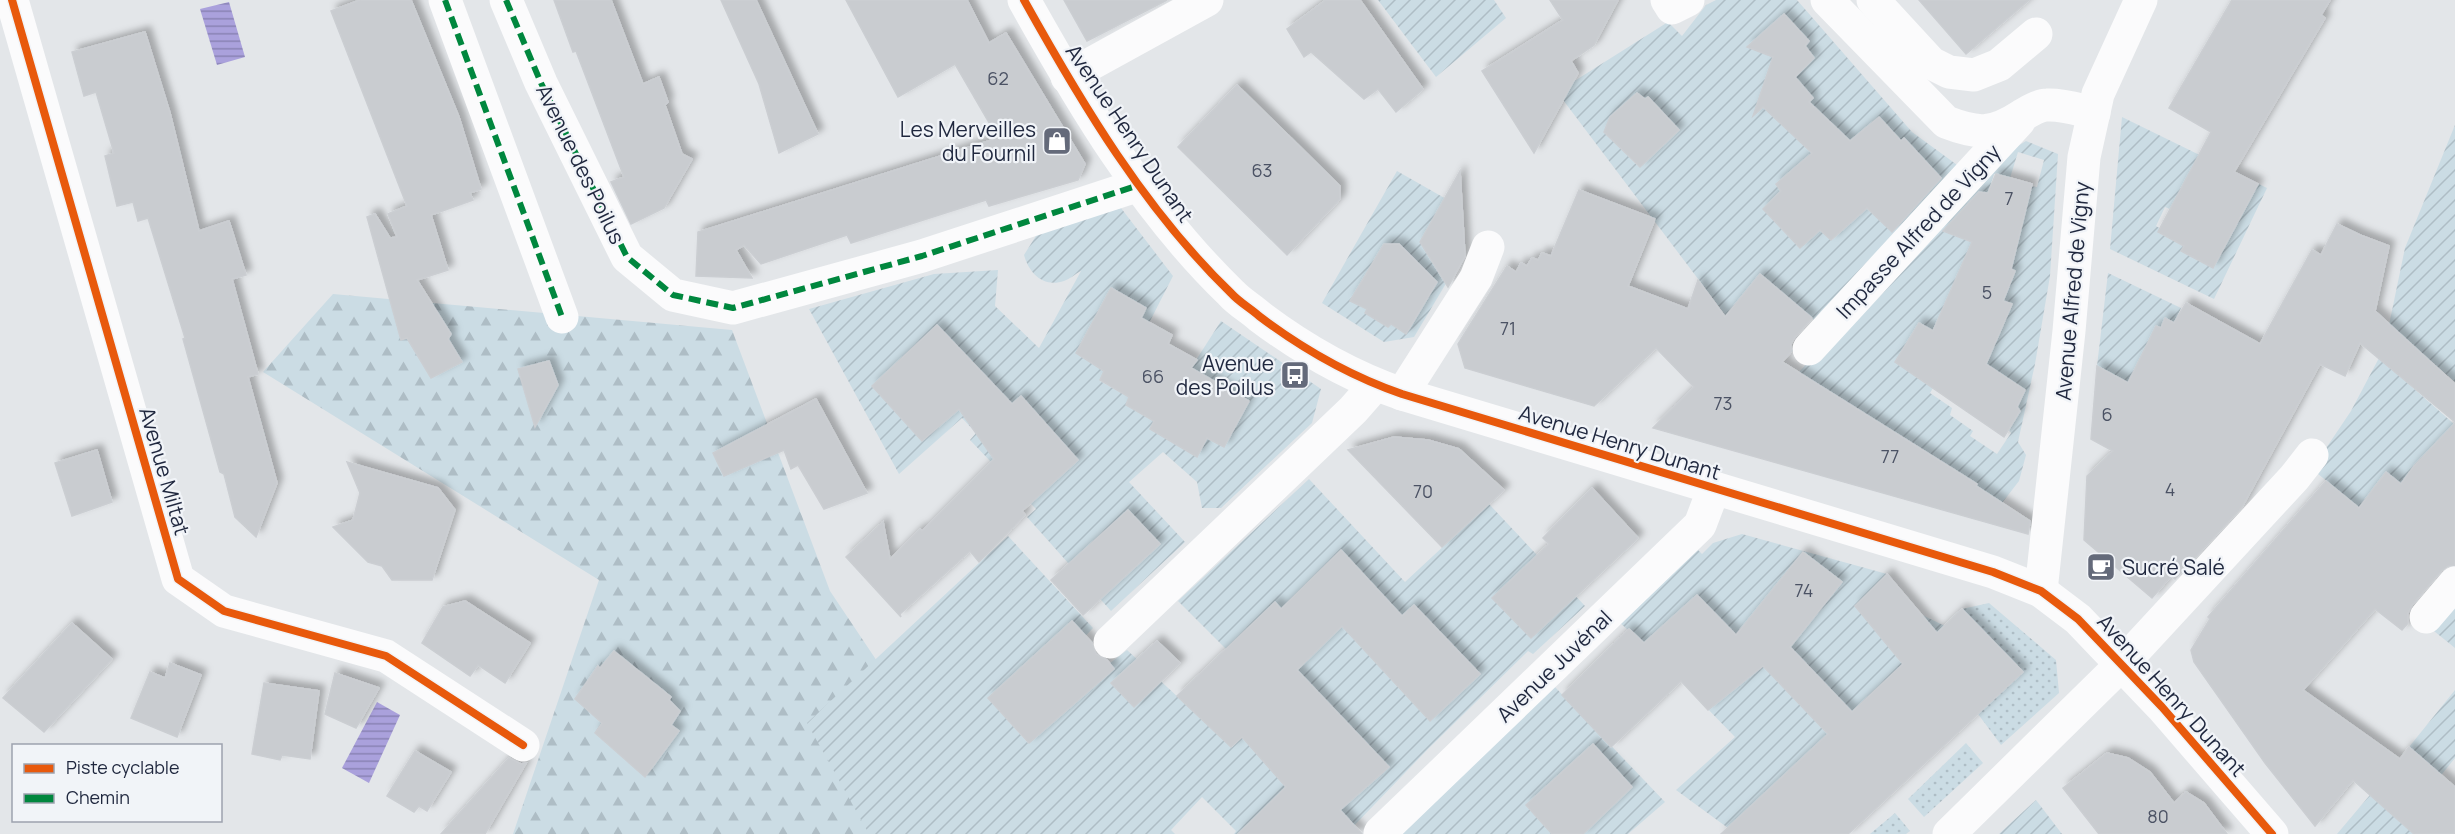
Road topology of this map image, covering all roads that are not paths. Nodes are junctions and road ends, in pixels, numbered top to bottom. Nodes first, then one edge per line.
1 (12, 0) edge
2 (445, 0) edge
3 (506, 0) edge
4 (1024, 0) edge
5 (1207, 0) edge
6 (1667, 0) edge
7 (1688, 0) edge
8 (1827, 0) edge
9 (1873, 0) edge
10 (2110, 0) edge
11 (2134, 14) edge
12 (2036, 34) dead end
13 (1067, 77) junction
14 (2027, 113) junction
15 (2094, 113) junction
16 (1139, 185) junction
17 (1488, 247) dead end
18 (562, 317) dead end
19 (1809, 349) dead end
20 (1389, 390) junction
21 (2312, 455) dead end
22 (1714, 488) junction
23 (2455, 583) edge
24 (2041, 591) junction
25 (2426, 617) dead end
26 (1110, 642) dead end
27 (2122, 664) junction
28 (523, 745) dead end
29 (1380, 833) edge
30 (1949, 834) edge
31 (2272, 834) edge

1 - 28 street, Avenue Miltat
2 - 18 street
3 - 16 street, Avenue des Poilus
4 - 13 street, Avenue Henry Dunant
5 - 13 street
6 - 7 street
8 - 14 street
9 - 12 street
10 - 11 street
11 - 15 street, Avenue Alfred de Vigny
13 - 16 street, Avenue Henry Dunant
14 - 15 street
14 - 19 street, Impasse Alfred de Vigny
15 - 24 street, Avenue Alfred de Vigny
16 - 20 street, Avenue Henry Dunant
17 - 20 street
20 - 22 street, Avenue Henry Dunant
20 - 26 street
21 - 27 street
22 - 24 street, Avenue Henry Dunant
22 - 29 street, Avenue Juvénal
23 - 25 street
24 - 27 street, Avenue Henry Dunant
27 - 30 street
27 - 31 street, Avenue Henry Dunant

